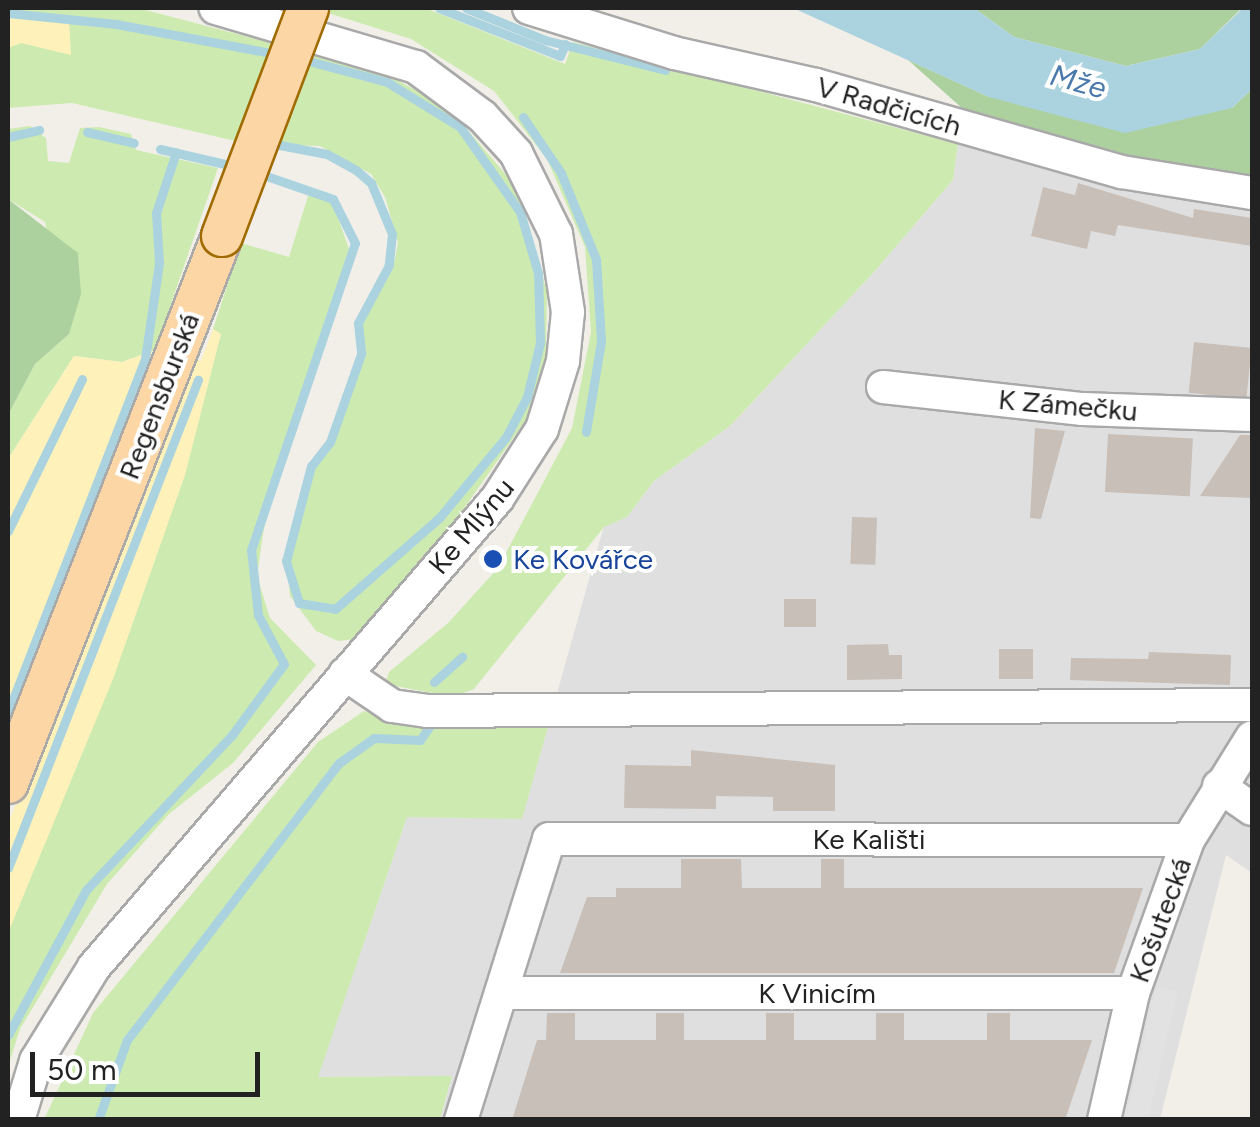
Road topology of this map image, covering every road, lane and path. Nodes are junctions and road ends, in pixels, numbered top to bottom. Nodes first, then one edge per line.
1 (216, 8) edge
2 (308, 8) edge
3 (530, 8) edge
4 (1252, 193) edge
5 (883, 388) dead end
6 (1252, 415) edge
7 (345, 674) junction
8 (1252, 704) edge
9 (1252, 737) edge
10 (8, 783) edge
11 (1218, 786) junction
12 (1252, 809) edge
13 (1188, 840) junction
14 (501, 992) junction
15 (1133, 993) junction
16 (18, 1120) edge
17 (461, 1120) edge
18 (1104, 1120) edge

1 - 7 street, Ke Mlýnu
2 - 10 main road, Regensburská, bridge
3 - 4 street, V Radčicích
5 - 6 street, K Zámečku
7 - 8 street
7 - 16 street, Ke Mlýnu
9 - 11 street, Košutecká
11 - 12 street
11 - 13 street, Košutecká
13 - 14 street, Ke Kališti
13 - 15 street, Košutecká
14 - 15 street, K Vinicím
14 - 17 street
15 - 18 street, Košutecká

